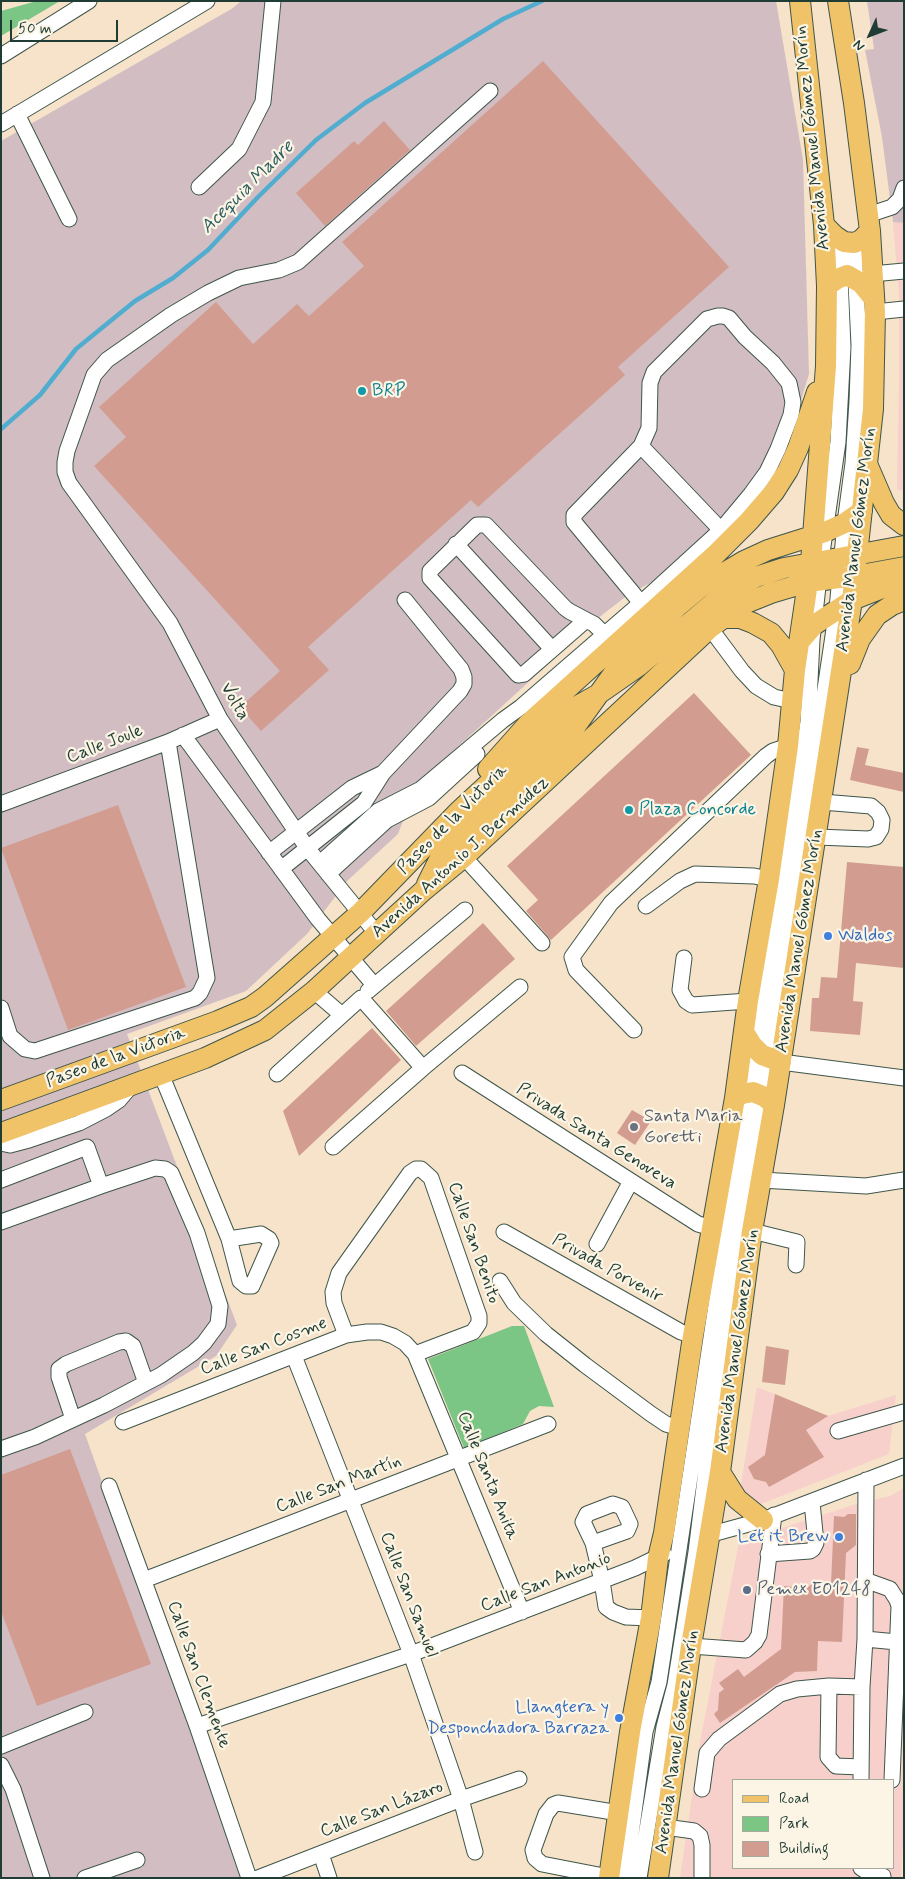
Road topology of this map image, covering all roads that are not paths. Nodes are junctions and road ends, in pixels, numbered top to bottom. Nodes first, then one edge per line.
1 (89, 1) edge
2 (207, 1) edge
3 (273, 1) edge
4 (800, 1) edge
5 (838, 1) edge
6 (1, 56) edge
7 (490, 91) dead end
8 (17, 114) junction
9 (1, 124) edge
10 (199, 187) dead end
11 (904, 188) edge
12 (69, 219) dead end
13 (869, 223) junction
14 (824, 225) junction
15 (847, 241) junction
16 (904, 271) edge
17 (849, 279) junction
18 (874, 305) junction
19 (904, 309) edge
20 (826, 366) junction
21 (641, 446) junction
22 (867, 464) junction
23 (862, 512) junction
24 (845, 523) junction
25 (904, 525) edge
26 (721, 530) junction
27 (819, 534) junction
28 (456, 544) junction
29 (904, 546) edge
30 (833, 558) junction
31 (904, 567) edge
32 (847, 577) junction
33 (814, 581) junction
34 (904, 582) edge
35 (405, 600) dead end
36 (904, 600) edge
37 (641, 603) junction
38 (844, 604) junction
39 (586, 620) junction
40 (716, 623) junction
41 (814, 625) junction
42 (605, 635) junction
43 (800, 641) junction
44 (552, 650) junction
45 (795, 670) junction
46 (597, 695) junction
47 (792, 701) junction
48 (837, 701) junction
49 (220, 719) junction
50 (183, 735) junction
51 (168, 742) junction
52 (788, 746) junction
53 (383, 773) junction
54 (822, 802) junction
55 (1, 804) edge
56 (460, 810) junction
57 (298, 832) junction
58 (817, 836) junction
59 (308, 849) junction
60 (269, 853) junction
61 (464, 857) junction
62 (281, 869) junction
63 (324, 869) junction
64 (769, 879) junction
65 (424, 890) junction
66 (646, 906) dead end
67 (465, 910) dead end
68 (360, 914) junction
69 (377, 934) junction
70 (333, 938) junction
71 (542, 943) dead end
72 (351, 958) junction
73 (684, 958) dead end
74 (374, 985) junction
75 (520, 987) dead end
76 (314, 991) junction
77 (361, 998) junction
78 (748, 1001) junction
79 (1, 1008) edge
80 (342, 1015) junction
81 (634, 1030) dead end
82 (744, 1032) junction
83 (768, 1056) junction
84 (424, 1068) junction
85 (161, 1074) junction
86 (277, 1074) dead end
87 (462, 1074) dead end
88 (904, 1078) edge
89 (132, 1084) junction
90 (754, 1098) junction
91 (1, 1100) edge
92 (79, 1123) junction
93 (1, 1134) edge
94 (1, 1142) edge
95 (87, 1147) junction
96 (333, 1147) dead end
97 (1, 1180) edge
98 (761, 1180) junction
99 (904, 1180) edge
100 (631, 1181) junction
101 (101, 1186) junction
102 (1, 1222) edge
103 (712, 1228) junction
104 (752, 1231) junction
105 (504, 1232) dead end
106 (229, 1239) dead end
107 (597, 1244) dead end
108 (796, 1265) dead end
109 (500, 1281) dead end
110 (346, 1335) junction
111 (694, 1336) junction
112 (415, 1354) junction
113 (294, 1356) junction
114 (146, 1382) junction
115 (904, 1412) edge
116 (73, 1419) junction
117 (123, 1422) dead end
118 (548, 1424) dead end
119 (680, 1428) junction
120 (838, 1431) dead end
121 (1, 1449) edge
122 (460, 1458) junction
123 (904, 1466) edge
124 (720, 1472) junction
125 (866, 1480) junction
126 (109, 1486) dead end
127 (351, 1500) junction
128 (812, 1502) junction
129 (769, 1517) junction
130 (703, 1536) junction
131 (593, 1543) dead end
132 (679, 1546) junction
133 (768, 1554) junction
134 (658, 1558) junction
135 (144, 1580) junction
136 (865, 1580) junction
137 (602, 1581) junction
138 (522, 1612) junction
139 (651, 1618) junction
140 (865, 1639) junction
141 (897, 1642) junction
142 (691, 1646) junction
143 (411, 1654) junction
144 (829, 1686) junction
145 (862, 1687) junction
146 (85, 1712) dead end
147 (197, 1726) junction
148 (1, 1746) edge
149 (1, 1765) edge
150 (862, 1774) edge
151 (519, 1779) dead end
152 (892, 1779) edge
153 (702, 1789) dead end
154 (461, 1799) junction
155 (619, 1813) junction
156 (665, 1827) junction
157 (475, 1852) dead end
158 (321, 1854) junction
159 (137, 1860) dead end
160 (863, 1869) edge
161 (883, 1874) edge
162 (42, 1878) edge
163 (86, 1878) edge
164 (249, 1878) edge
165 (258, 1878) edge
166 (329, 1878) edge
167 (614, 1878) edge
168 (639, 1878) edge
169 (658, 1878) edge
170 (702, 1878) edge

1 - 6 street
2 - 8 street
3 - 10 street
4 - 14 main road, Avenida Manuel Gómez Morín
5 - 13 main road, Avenida Manuel Gómez Morín
7 - 49 street, Volta
8 - 9 street
8 - 12 street
11 - 13 street
13 - 15 main road
13 - 17 main road, Avenida Manuel Gómez Morín
14 - 15 main road
14 - 17 main road, Avenida Manuel Gómez Morín
15 - 17 street
16 - 17 street
17 - 18 main road, Avenida Manuel Gómez Morín
17 - 20 main road, Avenida Manuel Gómez Morín
17 - 24 street
17 - 27 street
18 - 19 street
18 - 22 main road, Avenida Manuel Gómez Morín
20 - 27 main road, Avenida Manuel Gómez Morín
20 - 56 main road
21 - 26 street
21 - 26 street
21 - 37 street
22 - 23 main road, Avenida Manuel Gómez Morín
22 - 25 main road
23 - 24 main road
23 - 30 main road, Avenida Manuel Gómez Morín
24 - 27 main road
24 - 30 street
26 - 37 street
27 - 30 main road, Avenida Manuel Gómez Morín
27 - 46 main road
28 - 39 street
28 - 44 street
28 - 44 street
29 - 30 main road, Paseo de la Victoria
30 - 32 main road, Avenida Manuel Gómez Morín
30 - 33 main road, Avenida Manuel Gómez Morín
30 - 46 main road, Paseo de la Victoria
31 - 32 main road, Avenida Antonio J. Bermúdez
32 - 33 main road, Avenida Antonio J. Bermúdez
32 - 38 main road, Avenida Manuel Gómez Morín
33 - 40 main road, Avenida Antonio J. Bermúdez
33 - 41 street
33 - 43 main road, Avenida Manuel Gómez Morín
34 - 38 main road
35 - 53 street
36 - 48 main road
37 - 42 street
38 - 41 main road
38 - 48 main road, Avenida Manuel Gómez Morín
38 - 83 street
39 - 42 street
39 - 44 street
40 - 45 main road
40 - 47 street
40 - 61 main road, Avenida Antonio J. Bermúdez
41 - 43 main road
41 - 83 street
42 - 63 street
43 - 45 main road, Avenida Manuel Gómez Morín
45 - 47 main road, Avenida Manuel Gómez Morín
46 - 56 main road, Paseo de la Victoria
46 - 65 main road
47 - 52 main road, Avenida Manuel Gómez Morín
48 - 54 main road, Avenida Manuel Gómez Morín
49 - 50 street, Calle Joule
49 - 57 street, Volta
50 - 51 street, Calle Joule
50 - 60 street
51 - 55 street, Calle Joule
51 - 79 street
52 - 64 main road, Avenida Manuel Gómez Morín
52 - 81 street
53 - 57 street
53 - 59 street
54 - 58 main road, Avenida Manuel Gómez Morín
54 - 58 street
56 - 68 main road, Paseo de la Victoria
57 - 59 street, Volta
57 - 60 street
58 - 83 main road, Avenida Manuel Gómez Morín
59 - 62 street
59 - 63 street, Volta
60 - 62 street
61 - 65 main road, Avenida Antonio J. Bermúdez
61 - 71 street
62 - 70 street
63 - 68 street, Volta
64 - 66 street
64 - 78 main road, Avenida Manuel Gómez Morín
65 - 69 main road, Avenida Antonio J. Bermúdez
67 - 74 street
68 - 69 street, Volta
68 - 70 main road, Paseo de la Victoria
69 - 72 main road, Avenida Antonio J. Bermúdez
70 - 72 street
70 - 91 main road, Paseo de la Victoria
72 - 74 street
72 - 76 main road, Avenida Antonio J. Bermúdez
73 - 78 street
74 - 77 street
75 - 84 street
76 - 80 street
76 - 85 main road, Avenida Antonio J. Bermúdez
77 - 80 street
77 - 84 street
78 - 82 main road, Avenida Manuel Gómez Morín
80 - 86 street
82 - 83 main road
82 - 90 main road, Avenida Manuel Gómez Morín
83 - 88 street
83 - 90 main road, Avenida Manuel Gómez Morín
83 - 90 street
84 - 96 street
85 - 89 main road, Avenida Antonio J. Bermúdez
85 - 106 street
87 - 100 street, Privada Santa Genoveva
89 - 92 street
89 - 93 main road, Avenida Antonio J. Bermúdez
90 - 98 main road, Avenida Manuel Gómez Morín
90 - 103 main road, Avenida Manuel Gómez Morín
90 - 130 street
90 - 132 street
92 - 94 street
92 - 95 street
95 - 97 street
95 - 101 street
98 - 99 street
98 - 104 main road, Avenida Manuel Gómez Morín
100 - 103 street, Privada Santa Genoveva
100 - 107 street
101 - 102 street
101 - 114 street
103 - 111 main road, Avenida Manuel Gómez Morín
104 - 108 street
104 - 124 main road, Avenida Manuel Gómez Morín
105 - 111 street, Privada Porvenir
109 - 119 street
110 - 112 street, Calle San Cosme
110 - 112 street, Calle San Benito
110 - 113 street, Calle San Cosme
111 - 119 main road, Avenida Manuel Gómez Morín
112 - 122 street, Calle Santa Anita
113 - 117 street, Calle San Cosme
113 - 127 street, Calle San Samuel
114 - 116 street
114 - 116 street
115 - 120 street
116 - 121 street
118 - 122 street, Calle San Martín
119 - 134 main road, Avenida Manuel Gómez Morín
122 - 127 street, Calle San Martín
122 - 138 street, Calle Santa Anita
123 - 125 street, Calle San Antonio
124 - 129 main road
124 - 130 main road, Avenida Manuel Gómez Morín
125 - 128 street, Calle San Antonio
125 - 136 street
126 - 135 street, Calle San Clemente
127 - 135 street, Calle San Martín
127 - 143 street, Calle San Samuel
128 - 129 street, Calle San Antonio
128 - 133 street
129 - 130 street, Calle San Antonio
129 - 133 street
130 - 132 street, Calle San Antonio
130 - 142 main road, Avenida Manuel Gómez Morín
130 - 168 street
131 - 137 street
132 - 134 street, Calle San Antonio
132 - 167 street
133 - 142 street
134 - 137 street, Calle San Antonio
134 - 139 main road, Avenida Manuel Gómez Morín
135 - 147 street, Calle San Clemente
136 - 140 street
136 - 141 street
137 - 138 street, Calle San Antonio
137 - 139 street
138 - 143 street, Calle San Antonio
139 - 155 main road, Avenida Manuel Gómez Morín
140 - 141 street
140 - 145 street
141 - 152 street
142 - 156 main road, Avenida Manuel Gómez Morín
143 - 147 street, Calle San Antonio
143 - 154 street, Calle San Samuel
144 - 145 street
144 - 150 street
144 - 153 street
145 - 150 street
146 - 148 street
147 - 164 street, Calle San Clemente
149 - 162 street
151 - 154 street, Calle San Lázaro
154 - 157 street, Calle San Samuel
154 - 158 street, Calle San Lázaro
155 - 167 main road, Avenida Manuel Gómez Morín
155 - 167 street
156 - 169 main road, Avenida Manuel Gómez Morín
156 - 170 street
158 - 165 street, Calle San Lázaro
158 - 166 street
159 - 163 street
160 - 161 street

